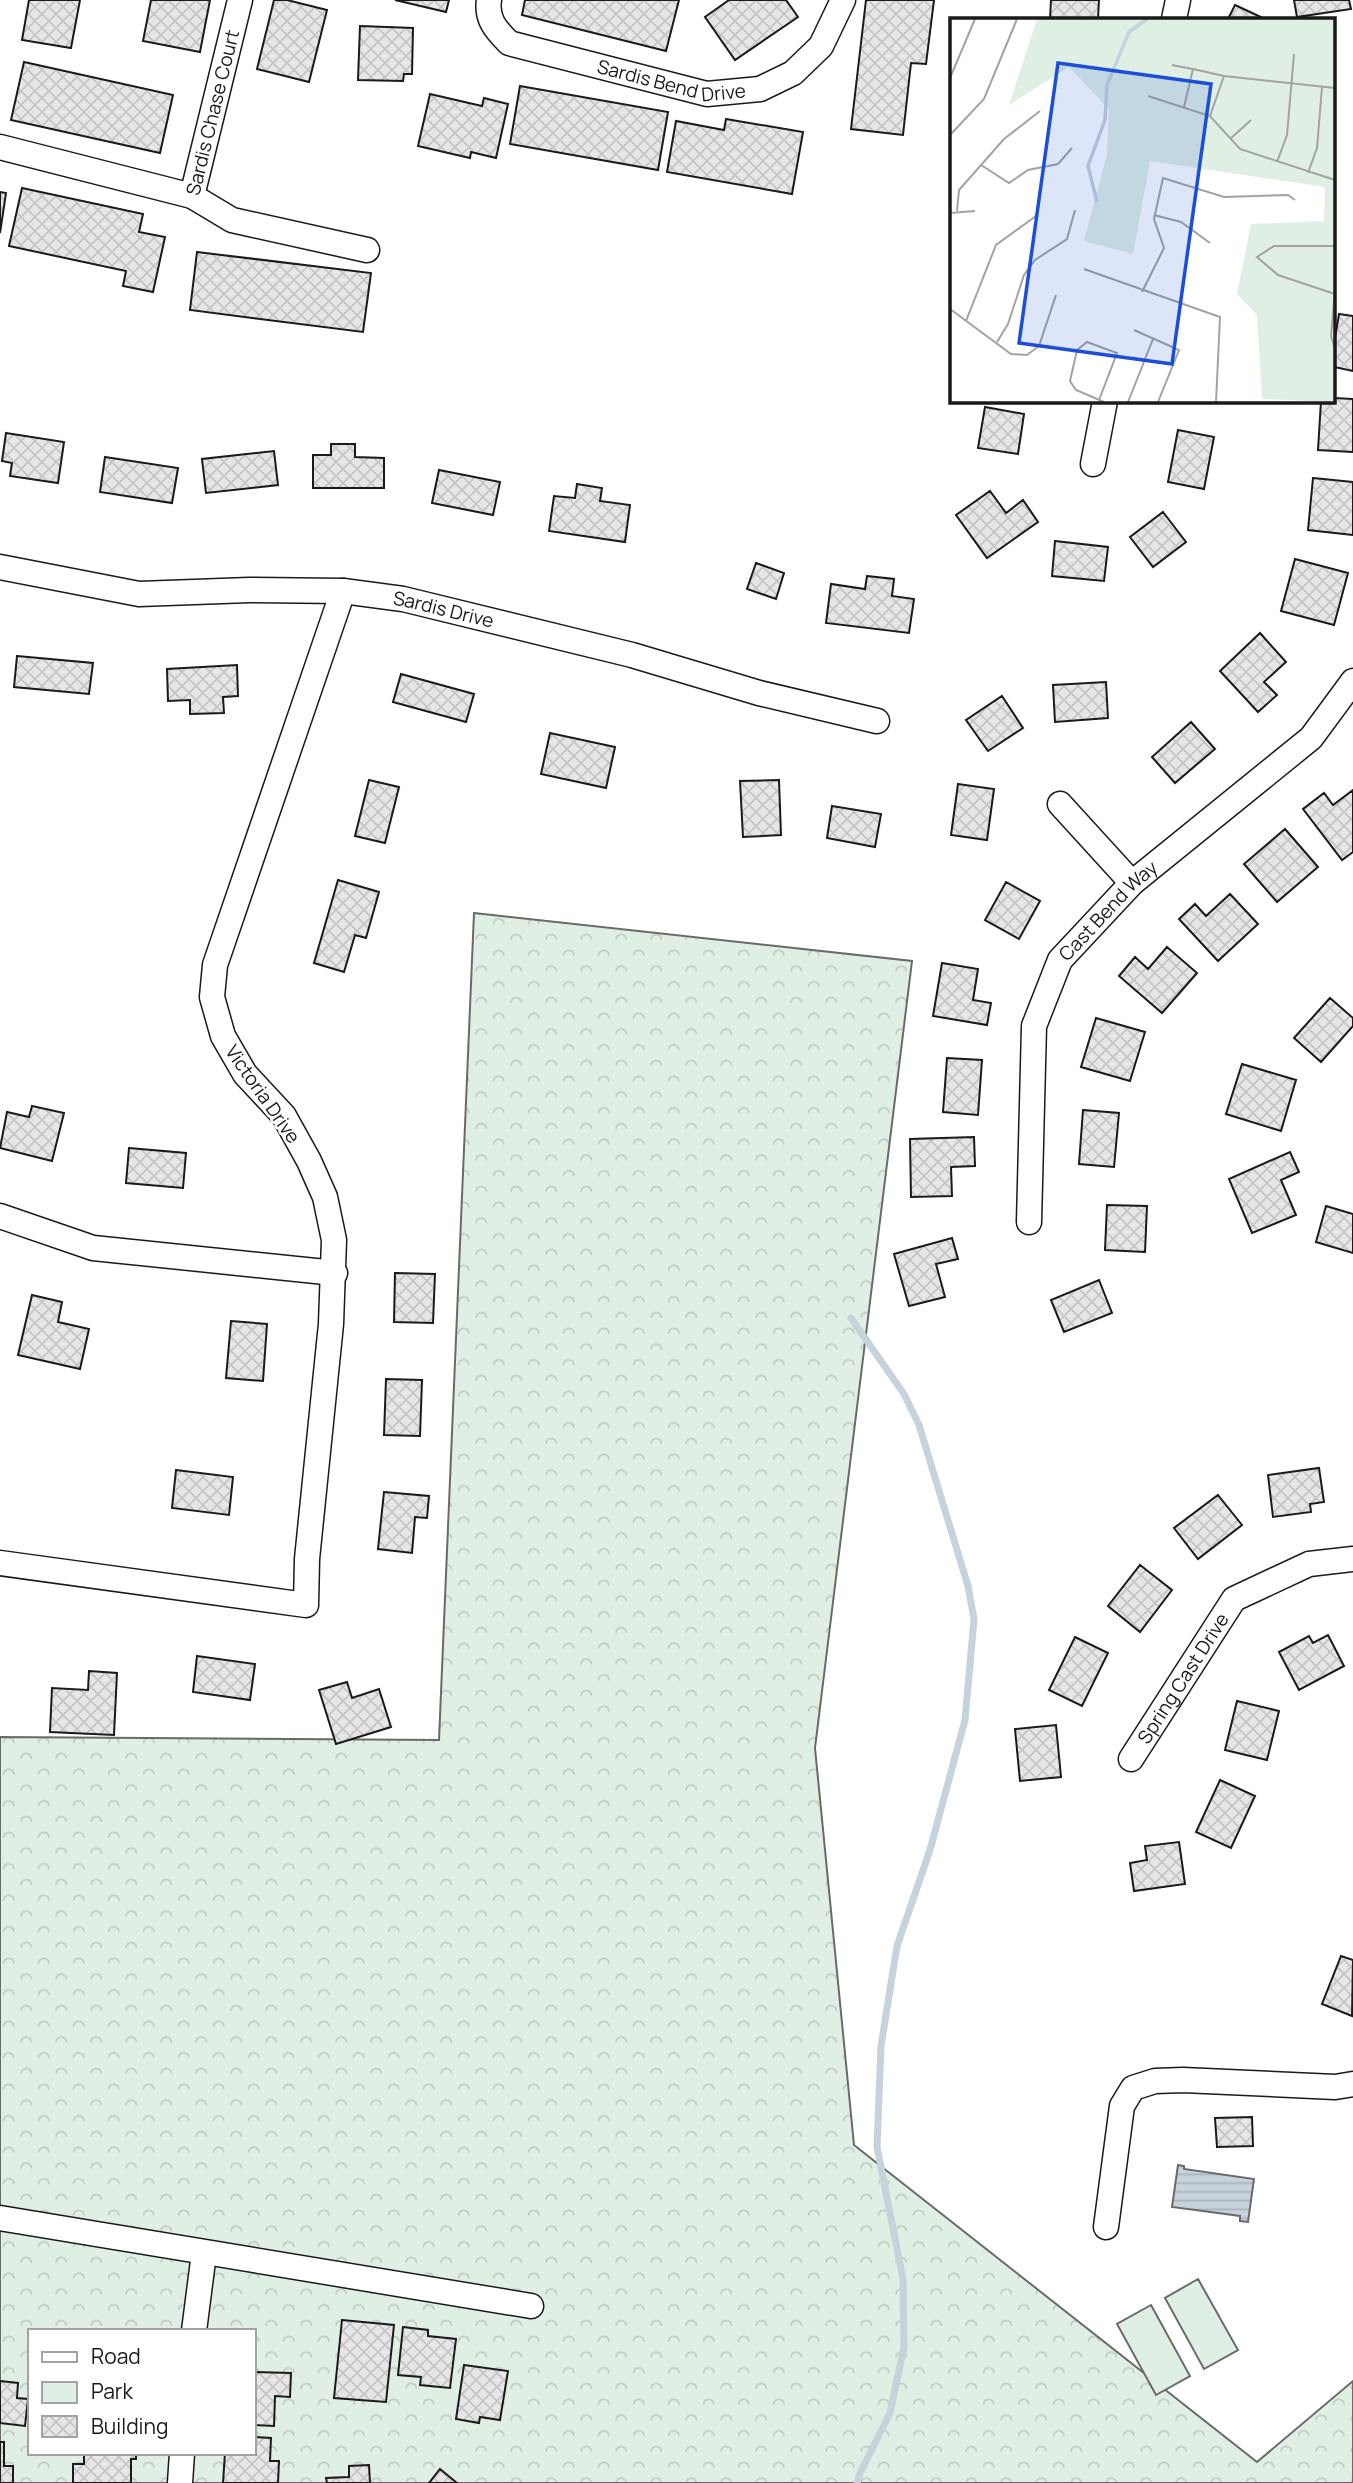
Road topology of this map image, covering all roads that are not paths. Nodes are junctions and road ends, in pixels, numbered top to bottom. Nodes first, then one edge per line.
1 (240, 0) edge
2 (489, 0) edge
3 (843, 0) edge
4 (1178, 0) edge
5 (1174, 18) edge
6 (0, 147) edge
7 (192, 196) junction
8 (367, 250) dead end
9 (1105, 402) edge
10 (1093, 464) dead end
11 (0, 567) edge
12 (342, 591) junction
13 (1353, 681) edge
14 (877, 721) dead end
15 (1060, 804) dead end
16 (1132, 883) junction
17 (0, 1216) edge
18 (1029, 1222) dead end
19 (335, 1273) junction
20 (1353, 1559) edge
21 (0, 1563) edge
22 (1131, 1759) dead end
23 (1353, 2084) edge
24 (0, 2218) edge
25 (1106, 2227) dead end
26 (204, 2253) junction
27 (531, 2306) dead end
28 (194, 2329) edge
29 (182, 2455) edge
30 (180, 2483) edge

1 - 7 street, Sardis Chase Court
2 - 3 street, Sardis Bend Drive
4 - 5 street
6 - 7 street, Sardis Chase Court
7 - 8 street
9 - 10 street
11 - 12 street, Sardis Drive
12 - 14 street, Sardis Drive
12 - 19 street, Victoria Drive
13 - 16 street, Cast Bend Way
15 - 16 street
16 - 18 street, Cast Bend Way
17 - 19 street
19 - 21 street, Victoria Drive
20 - 22 street, Spring Cast Drive
23 - 25 street
24 - 26 street
26 - 27 street
26 - 28 street
29 - 30 street

